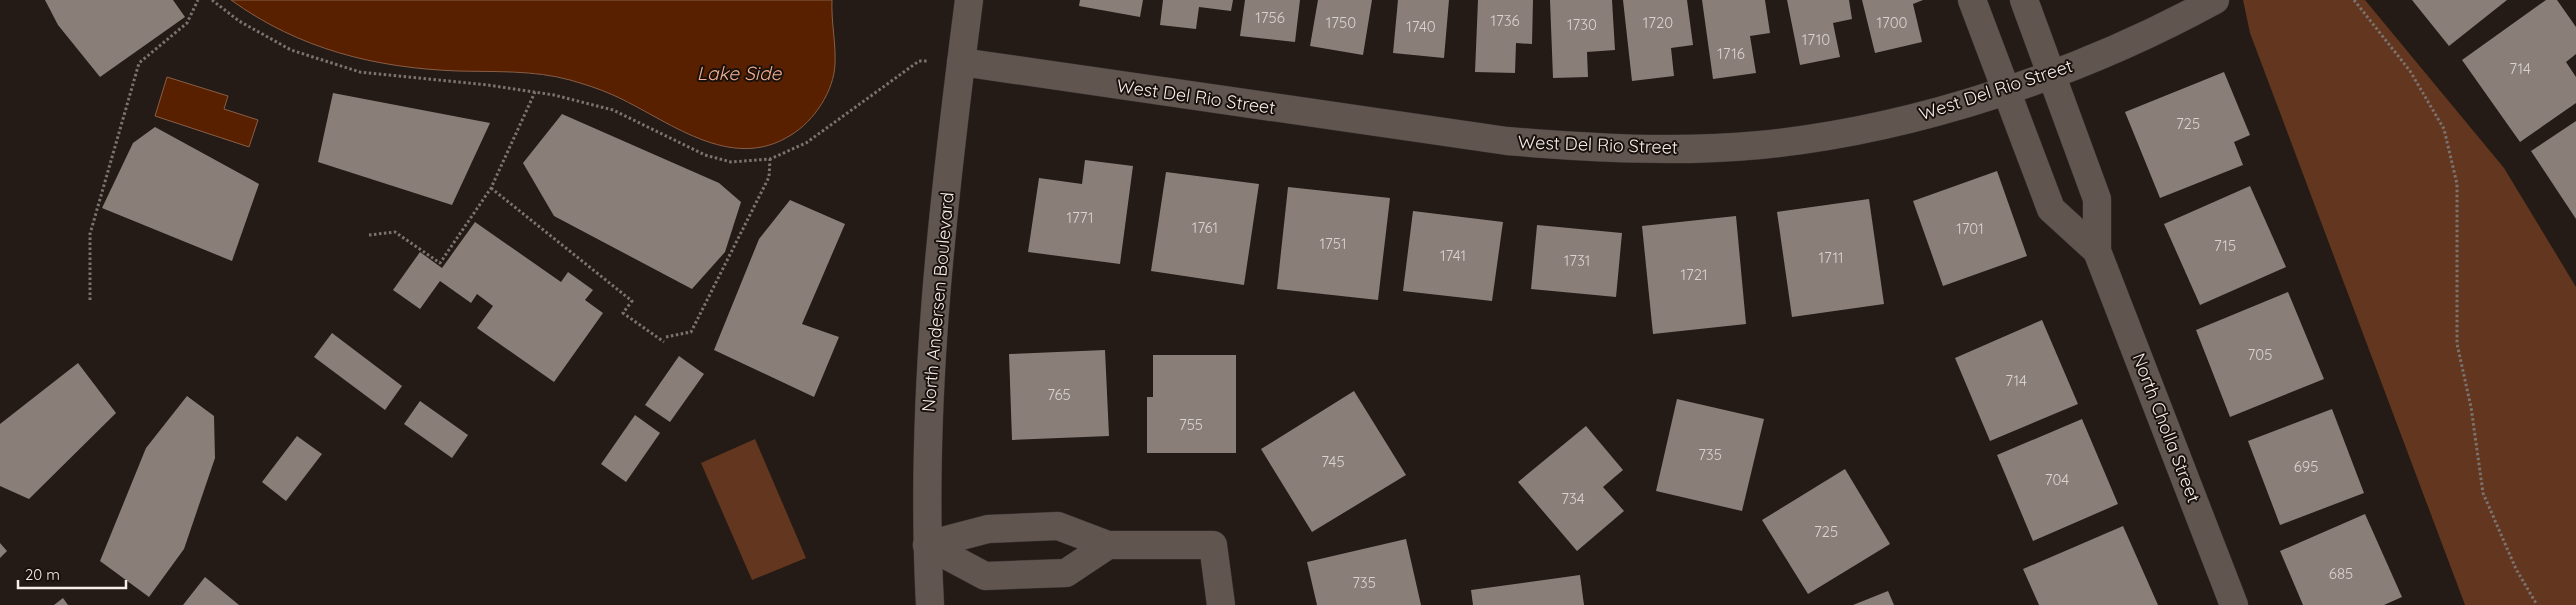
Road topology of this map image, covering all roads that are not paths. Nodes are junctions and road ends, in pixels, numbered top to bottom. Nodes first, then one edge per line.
1 (969, 0) edge
2 (1972, 0) edge
3 (2024, 0) edge
4 (2215, 0) edge
5 (961, 62) junction
6 (2051, 74) junction
7 (2008, 89) junction
8 (2097, 251) junction
9 (927, 545) junction
10 (1108, 545) junction
11 (930, 605) edge
12 (1220, 605) edge
13 (2234, 605) edge

1 - 5 street, North Andersen Boulevard
2 - 7 street, North Cholla Street
3 - 6 street, North Cholla Street
4 - 6 street, West Del Rio Street
5 - 7 street, West Del Rio Street
5 - 9 street, North Andersen Boulevard
6 - 7 street, West Del Rio Street
6 - 8 street, North Cholla Street
7 - 8 street, North Cholla Street
8 - 13 street, North Cholla Street
9 - 10 street
9 - 10 street
9 - 11 street, North Andersen Boulevard
10 - 12 street

